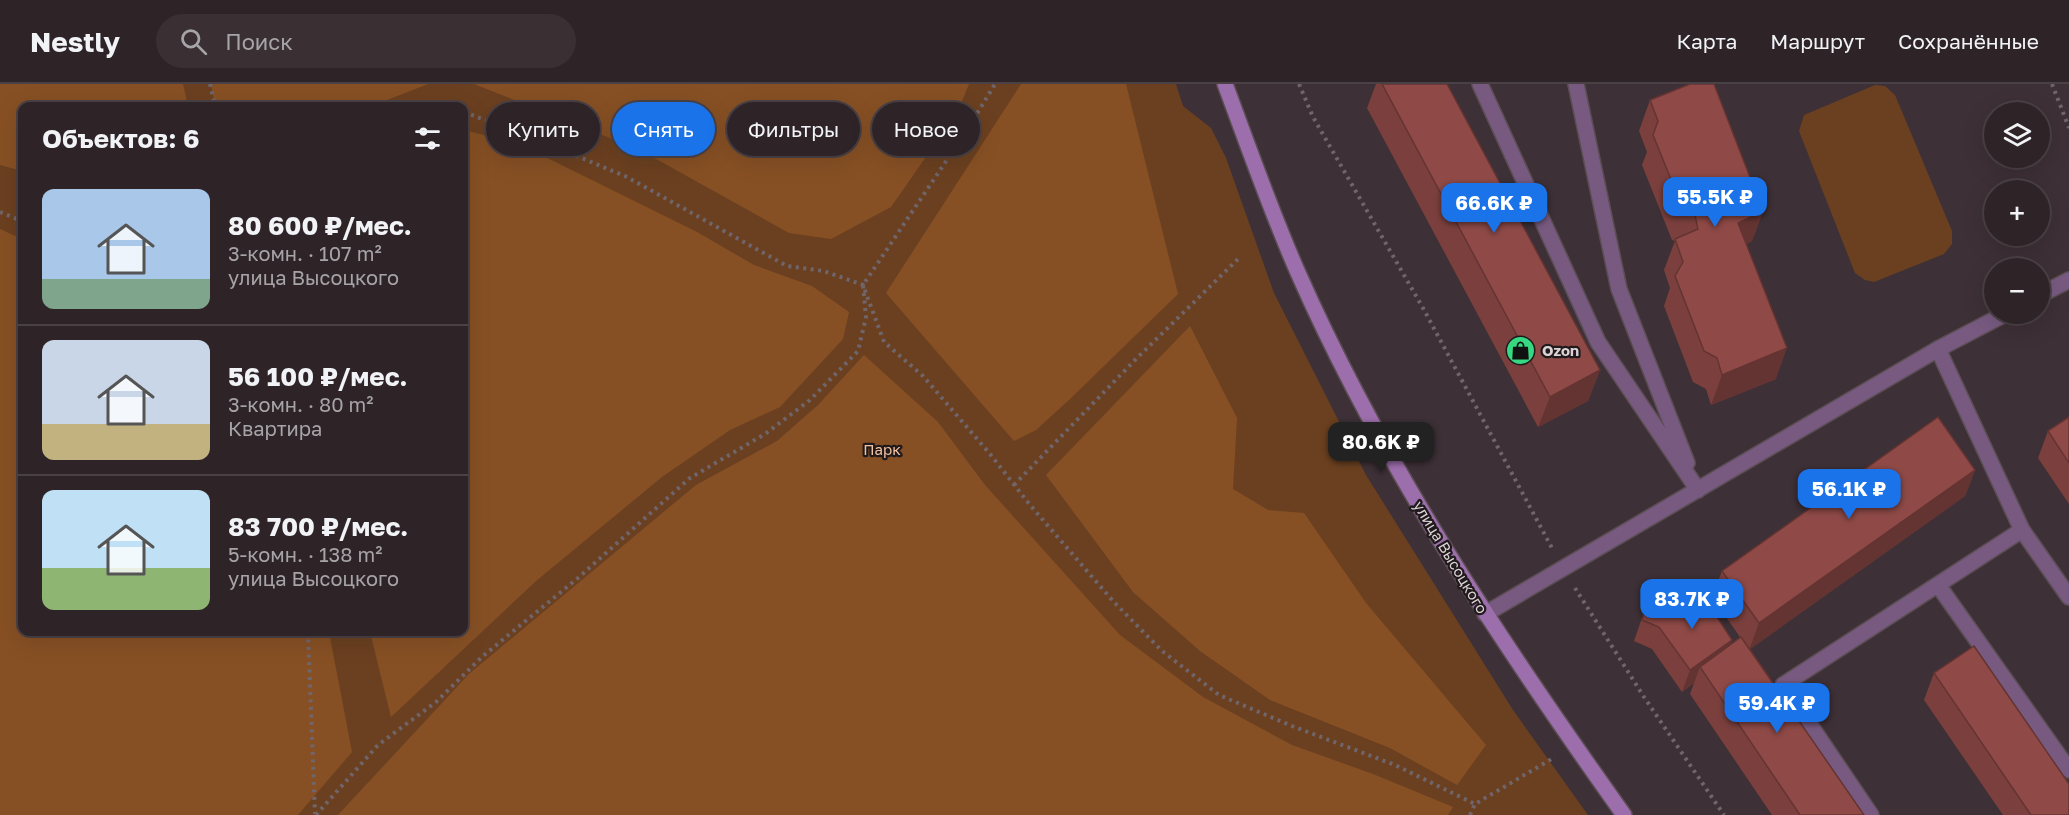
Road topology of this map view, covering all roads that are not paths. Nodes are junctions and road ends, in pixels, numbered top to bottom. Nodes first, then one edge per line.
1 (1225, 84) edge
2 (1480, 84) edge
3 (1576, 84) edge
4 (2069, 280) edge
5 (2050, 290) edge
6 (1987, 324) edge
7 (1938, 349) junction
8 (1698, 490) junction
9 (2022, 530) junction
10 (1938, 585) junction
11 (2069, 597) edge
12 (1485, 614) junction
13 (2069, 771) edge
14 (1624, 815) edge
15 (1871, 815) edge

1 - 12 street, улица Высоцкого
2 - 8 lane
3 - 8 lane
4 - 5 lane
6 - 7 lane
7 - 8 lane
7 - 9 lane
8 - 12 lane
9 - 10 lane
9 - 11 lane
10 - 13 lane
10 - 15 lane
12 - 14 street, улица Высоцкого

